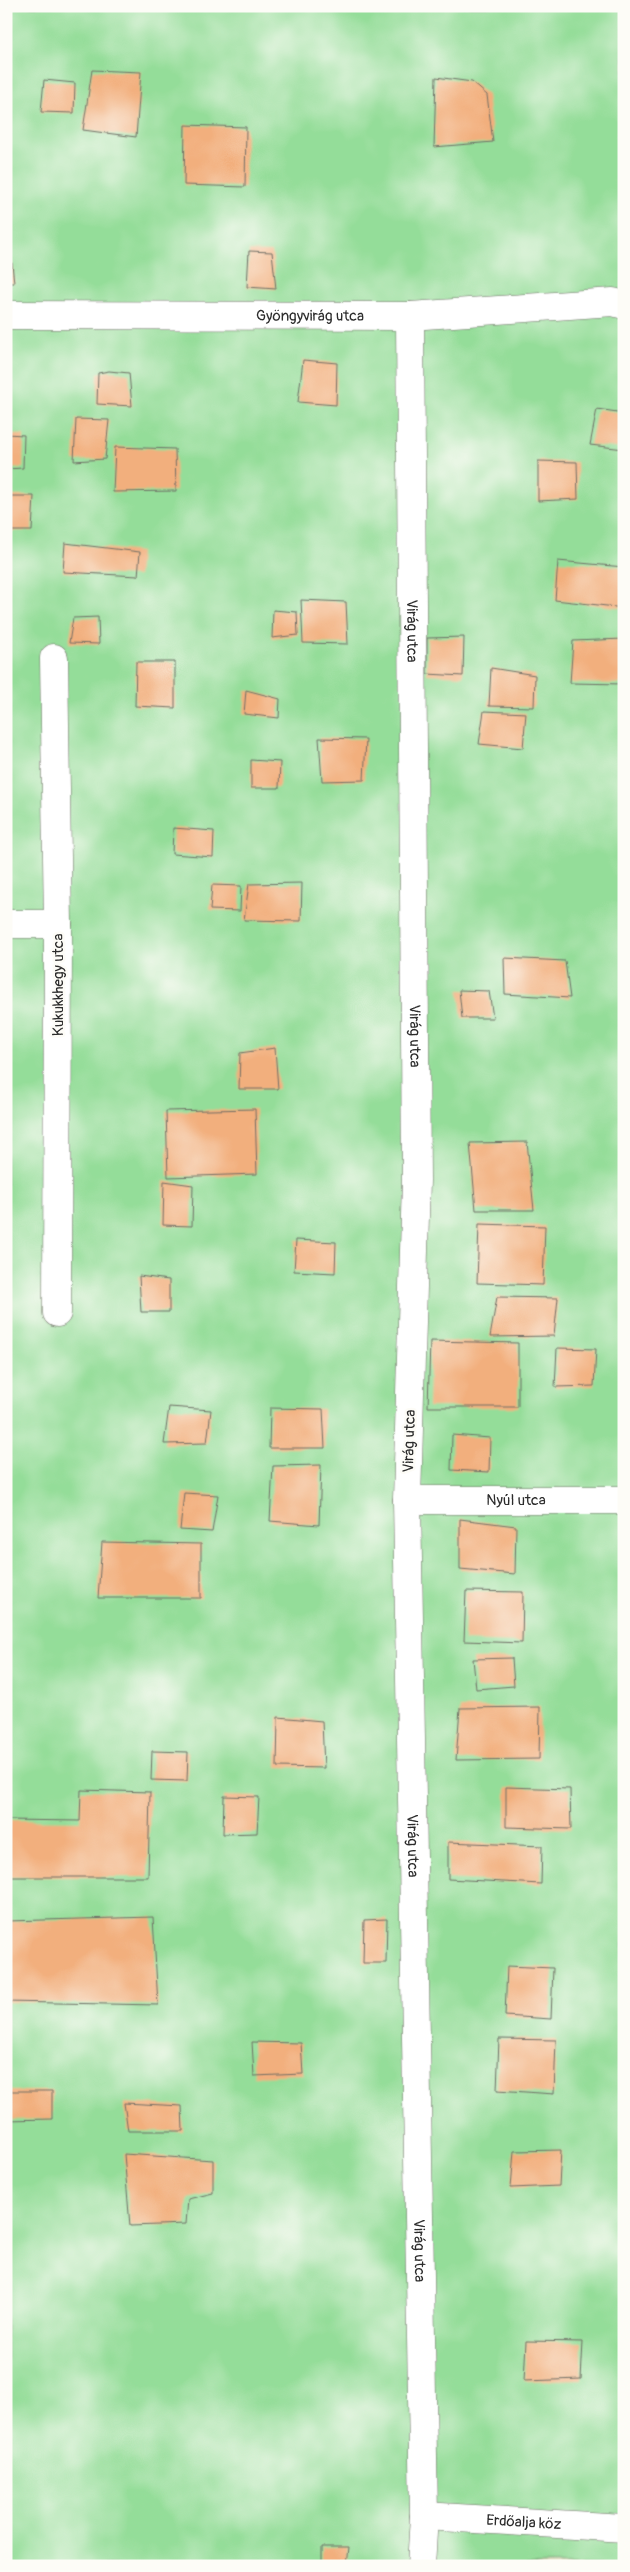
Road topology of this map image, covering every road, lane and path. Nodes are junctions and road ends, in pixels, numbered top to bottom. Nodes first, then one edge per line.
1 (620, 300) edge
2 (6, 315) edge
3 (410, 316) junction
4 (54, 658) dead end
5 (6, 924) edge
6 (58, 924) junction
7 (57, 1313) dead end
8 (407, 1500) junction
9 (624, 1500) edge
10 (424, 2516) junction
11 (624, 2528) edge
12 (421, 2566) edge

1 - 3 street, Gyöngyvirág utca
2 - 3 street, Gyöngyvirág utca
3 - 8 street, Virág utca
4 - 6 street, Kukukkhegy utca
5 - 6 street
6 - 7 street, Kukukkhegy utca
8 - 9 street, Nyúl utca
8 - 10 street, Virág utca
10 - 11 street, Erdőalja köz
10 - 12 street, Virág utca

